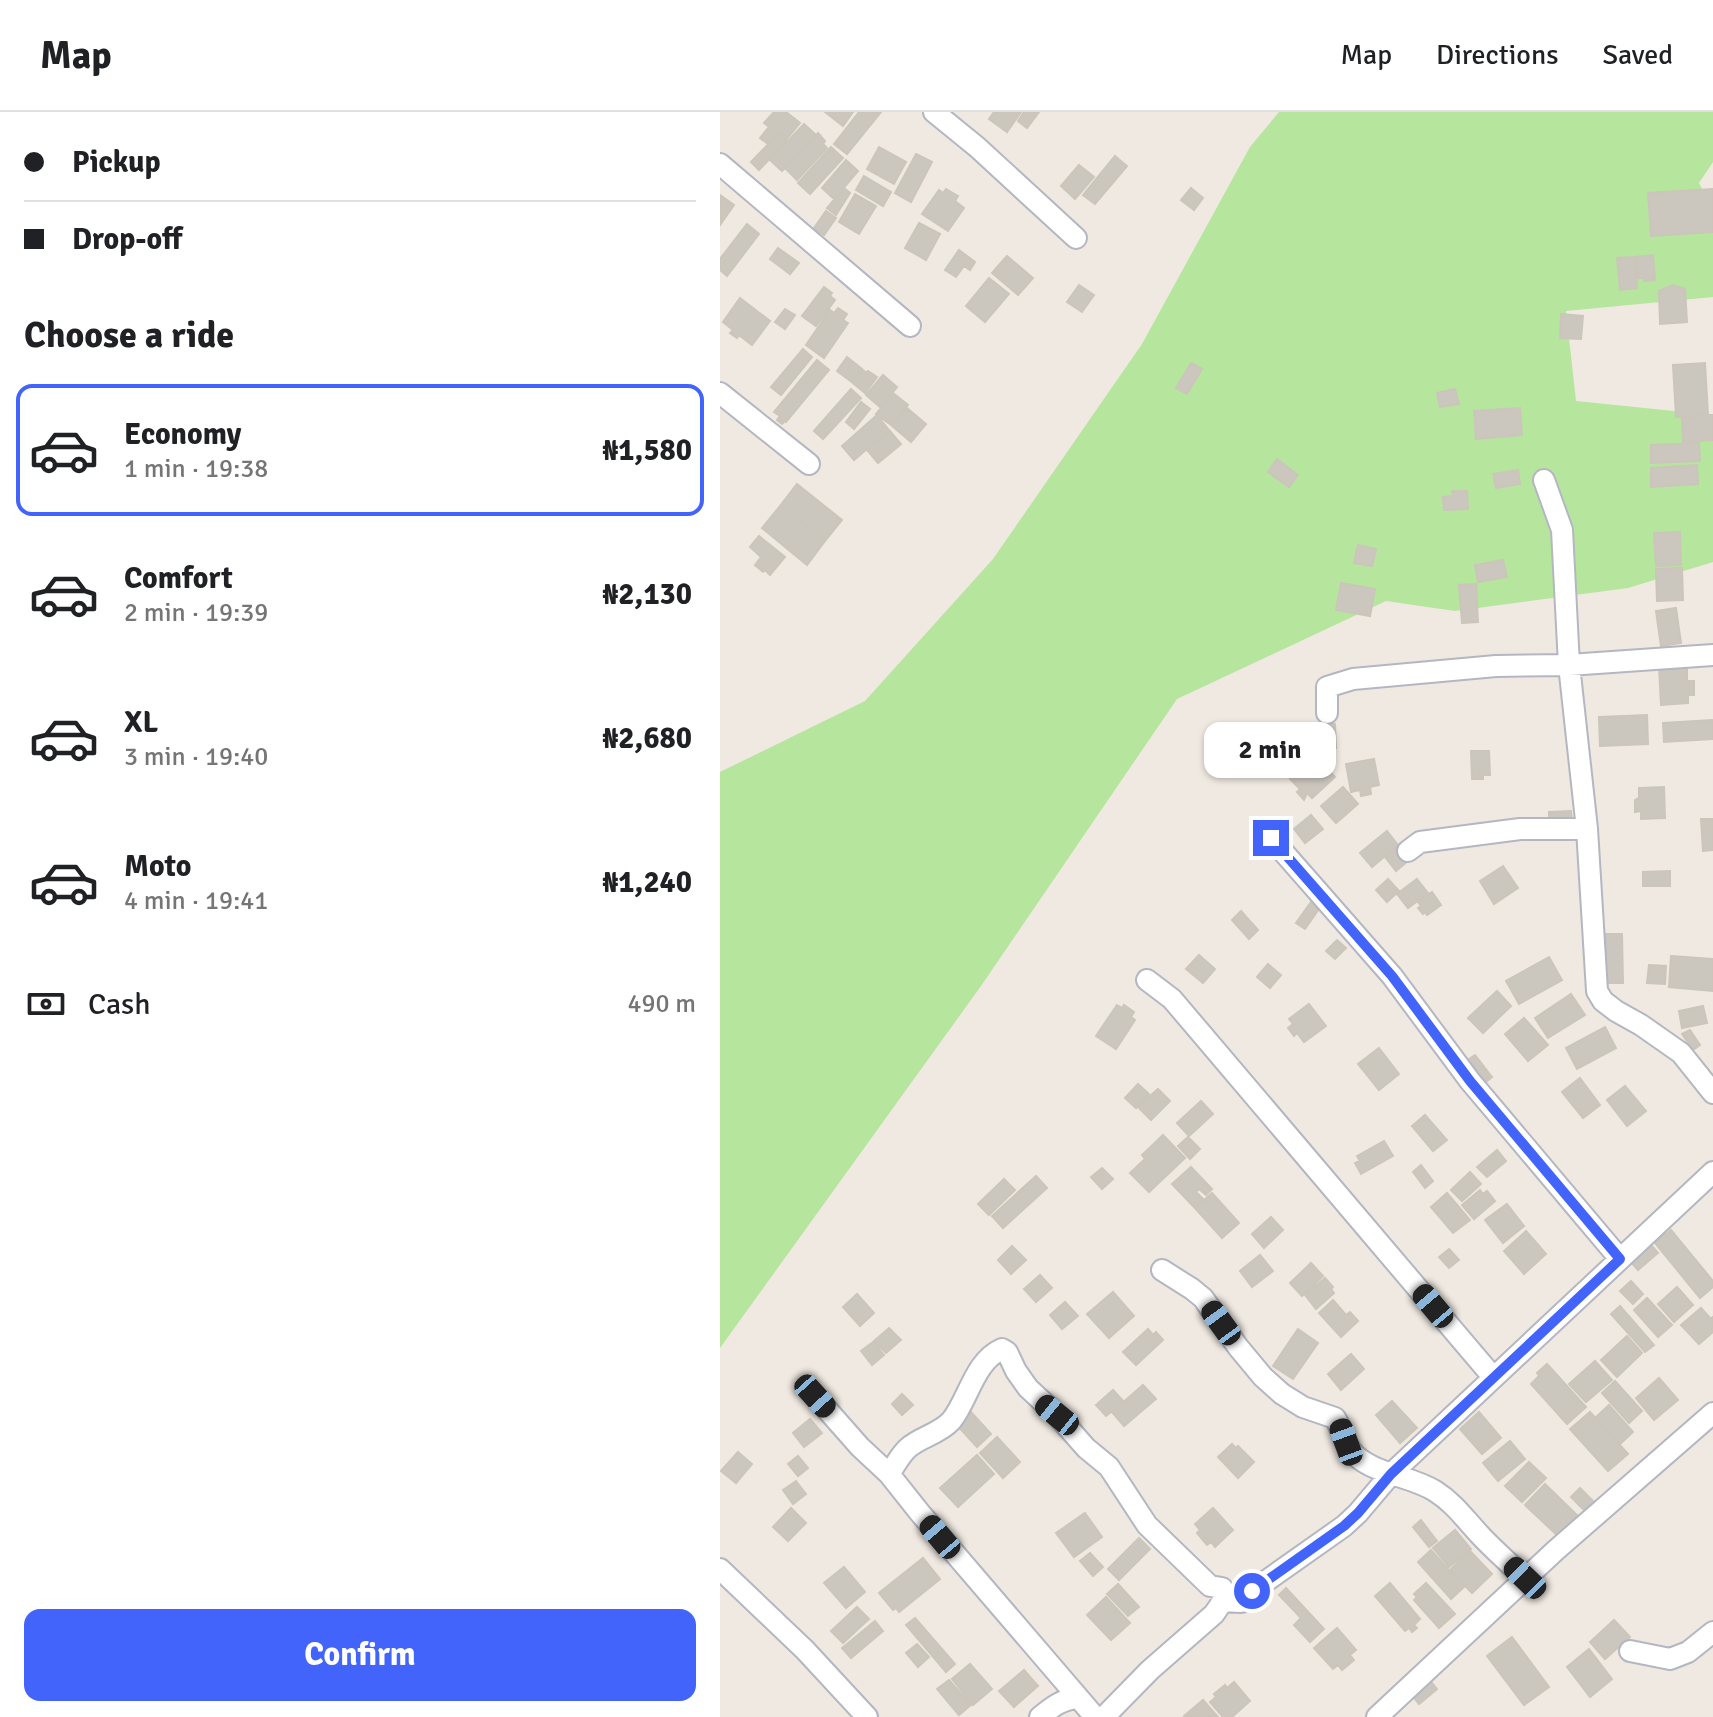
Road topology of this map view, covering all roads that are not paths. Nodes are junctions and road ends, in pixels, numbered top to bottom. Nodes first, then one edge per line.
1 (934, 112) edge
2 (720, 164) edge
3 (1076, 238) dead end
4 (910, 326) dead end
5 (720, 393) edge
6 (809, 464) dead end
7 (1544, 480) dead end
8 (1713, 655) edge
9 (1569, 665) junction
10 (1327, 713) dead end
11 (1587, 829) junction
12 (1271, 838) dead end
13 (1408, 851) dead end
14 (1147, 980) dead end
15 (1713, 1093) edge
16 (1713, 1172) edge
17 (1620, 1259) junction
18 (1162, 1270) dead end
19 (1493, 1377) junction
20 (815, 1396) dead end
21 (1713, 1413) edge
22 (889, 1474) junction
23 (1391, 1474) junction
24 (720, 1569) edge
25 (1525, 1578) junction
26 (1223, 1601) junction
27 (1713, 1632) edge
28 (1630, 1651) dead end
29 (1078, 1698) junction
30 (867, 1717) edge
31 (1040, 1717) edge
32 (1095, 1717) edge
33 (1104, 1717) edge
34 (1377, 1717) edge

1 - 3 street
2 - 4 street
5 - 6 street
7 - 9 street
8 - 9 street
9 - 10 street
9 - 11 street
11 - 13 street
11 - 15 street
12 - 17 street
14 - 19 street
16 - 17 street
17 - 19 street
18 - 23 street
19 - 23 street
20 - 22 street
21 - 25 street
22 - 26 street
22 - 29 street
23 - 25 street
23 - 26 street
24 - 30 street
25 - 34 street
26 - 33 street
27 - 28 street
29 - 31 street
29 - 32 street

